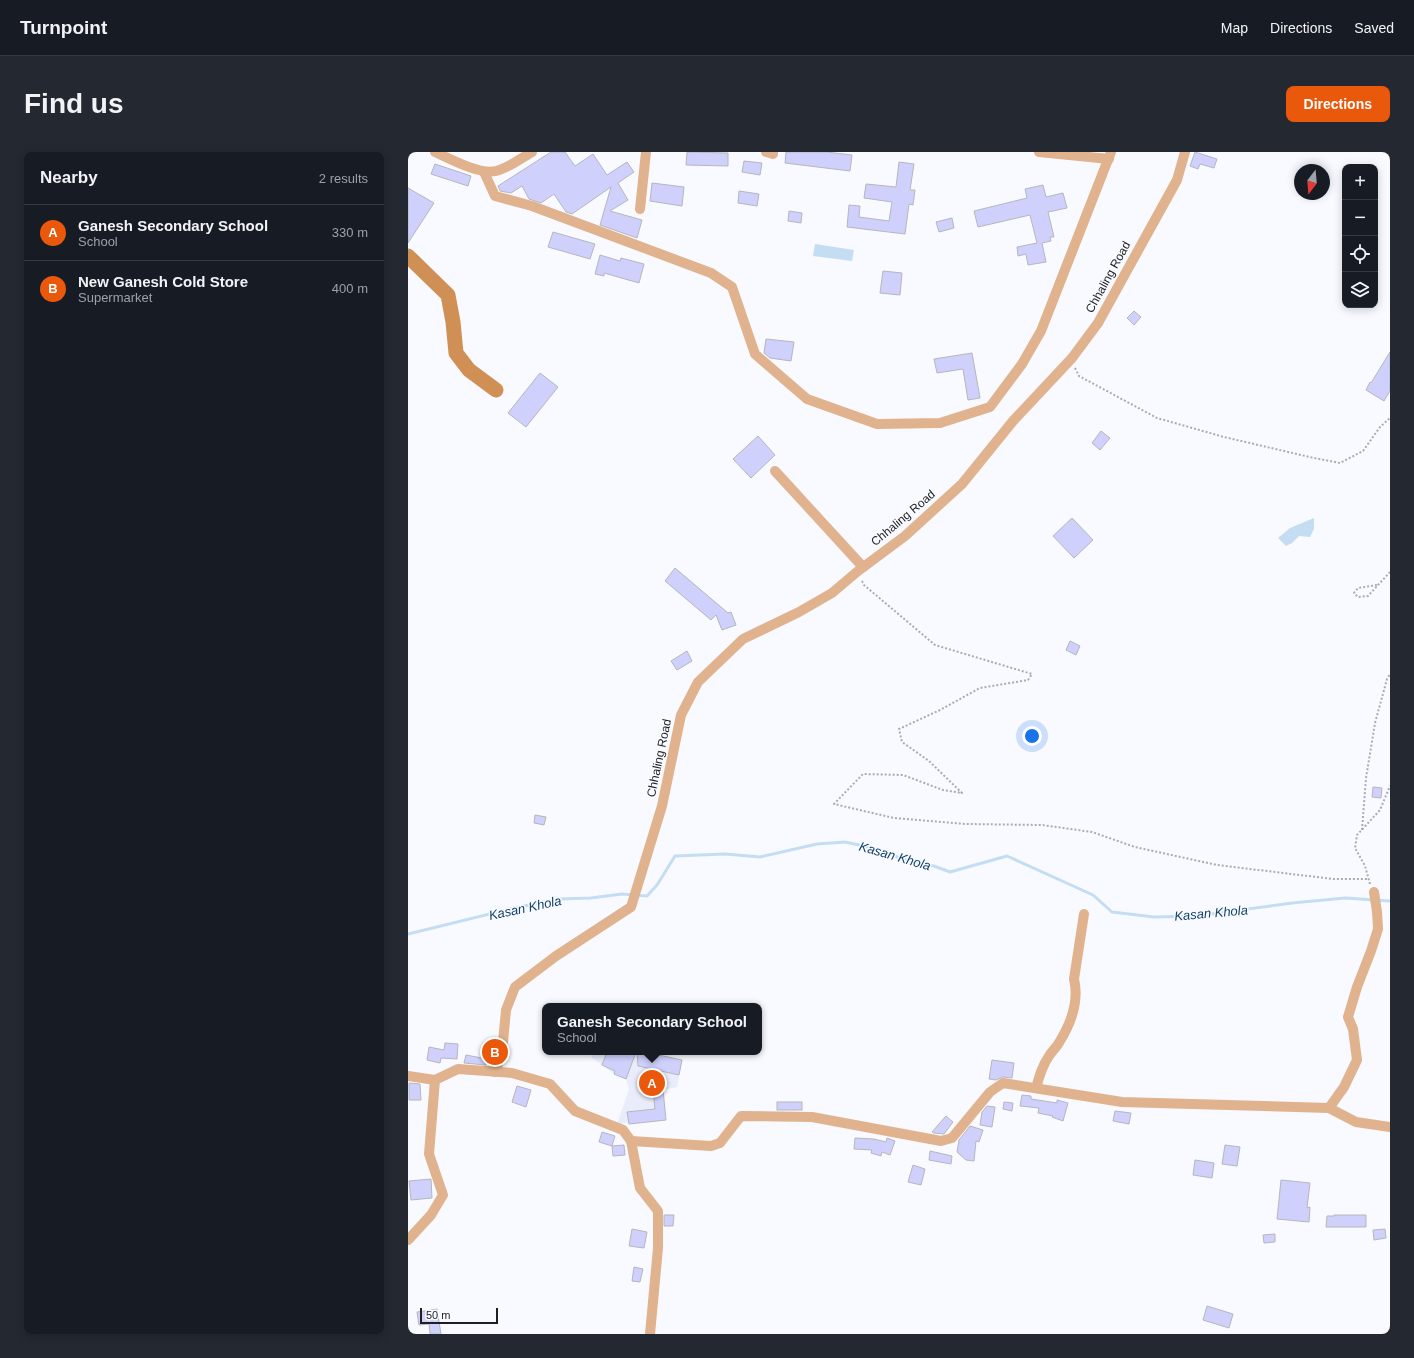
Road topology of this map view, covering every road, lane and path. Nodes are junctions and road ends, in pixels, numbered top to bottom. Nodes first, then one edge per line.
1 (435, 152) edge
2 (532, 152) edge
3 (646, 152) edge
4 (766, 152) edge
5 (773, 152) edge
6 (1039, 152) edge
7 (1185, 152) edge
8 (1110, 156) edge
9 (484, 172) junction
10 (640, 209) dead end
11 (408, 256) edge
12 (1072, 358) junction
13 (496, 390) dead end
14 (1390, 418) edge
15 (775, 472) dead end
16 (860, 569) junction
17 (1390, 572) edge
18 (1378, 585) junction
19 (1390, 674) edge
20 (1390, 786) edge
21 (1362, 830) junction
22 (1368, 879) junction
23 (1374, 892) joint
24 (1084, 914) dead end
25 (495, 1072) junction
26 (408, 1076) edge
27 (435, 1080) junction
28 (1036, 1088) junction
29 (1329, 1108) junction
30 (1390, 1127) edge
31 (631, 1141) junction
32 (408, 1240) edge
33 (650, 1334) edge

1 - 9 street
2 - 9 street
3 - 10 street
4 - 5 street
6 - 8 street
7 - 12 street, Chhaling Road
8 - 9 street
11 - 13 street
12 - 14 path
12 - 16 street, Chhaling Road
15 - 16 street
16 - 22 path
16 - 25 street, Chhaling Road
17 - 18 path
18 - 18 path
19 - 21 path
20 - 21 path
21 - 22 path
22 - 23 path
23 - 29 street
24 - 28 street
25 - 27 street
25 - 31 street
26 - 27 street
27 - 32 street
28 - 29 street
28 - 31 street
29 - 30 street
31 - 33 street

